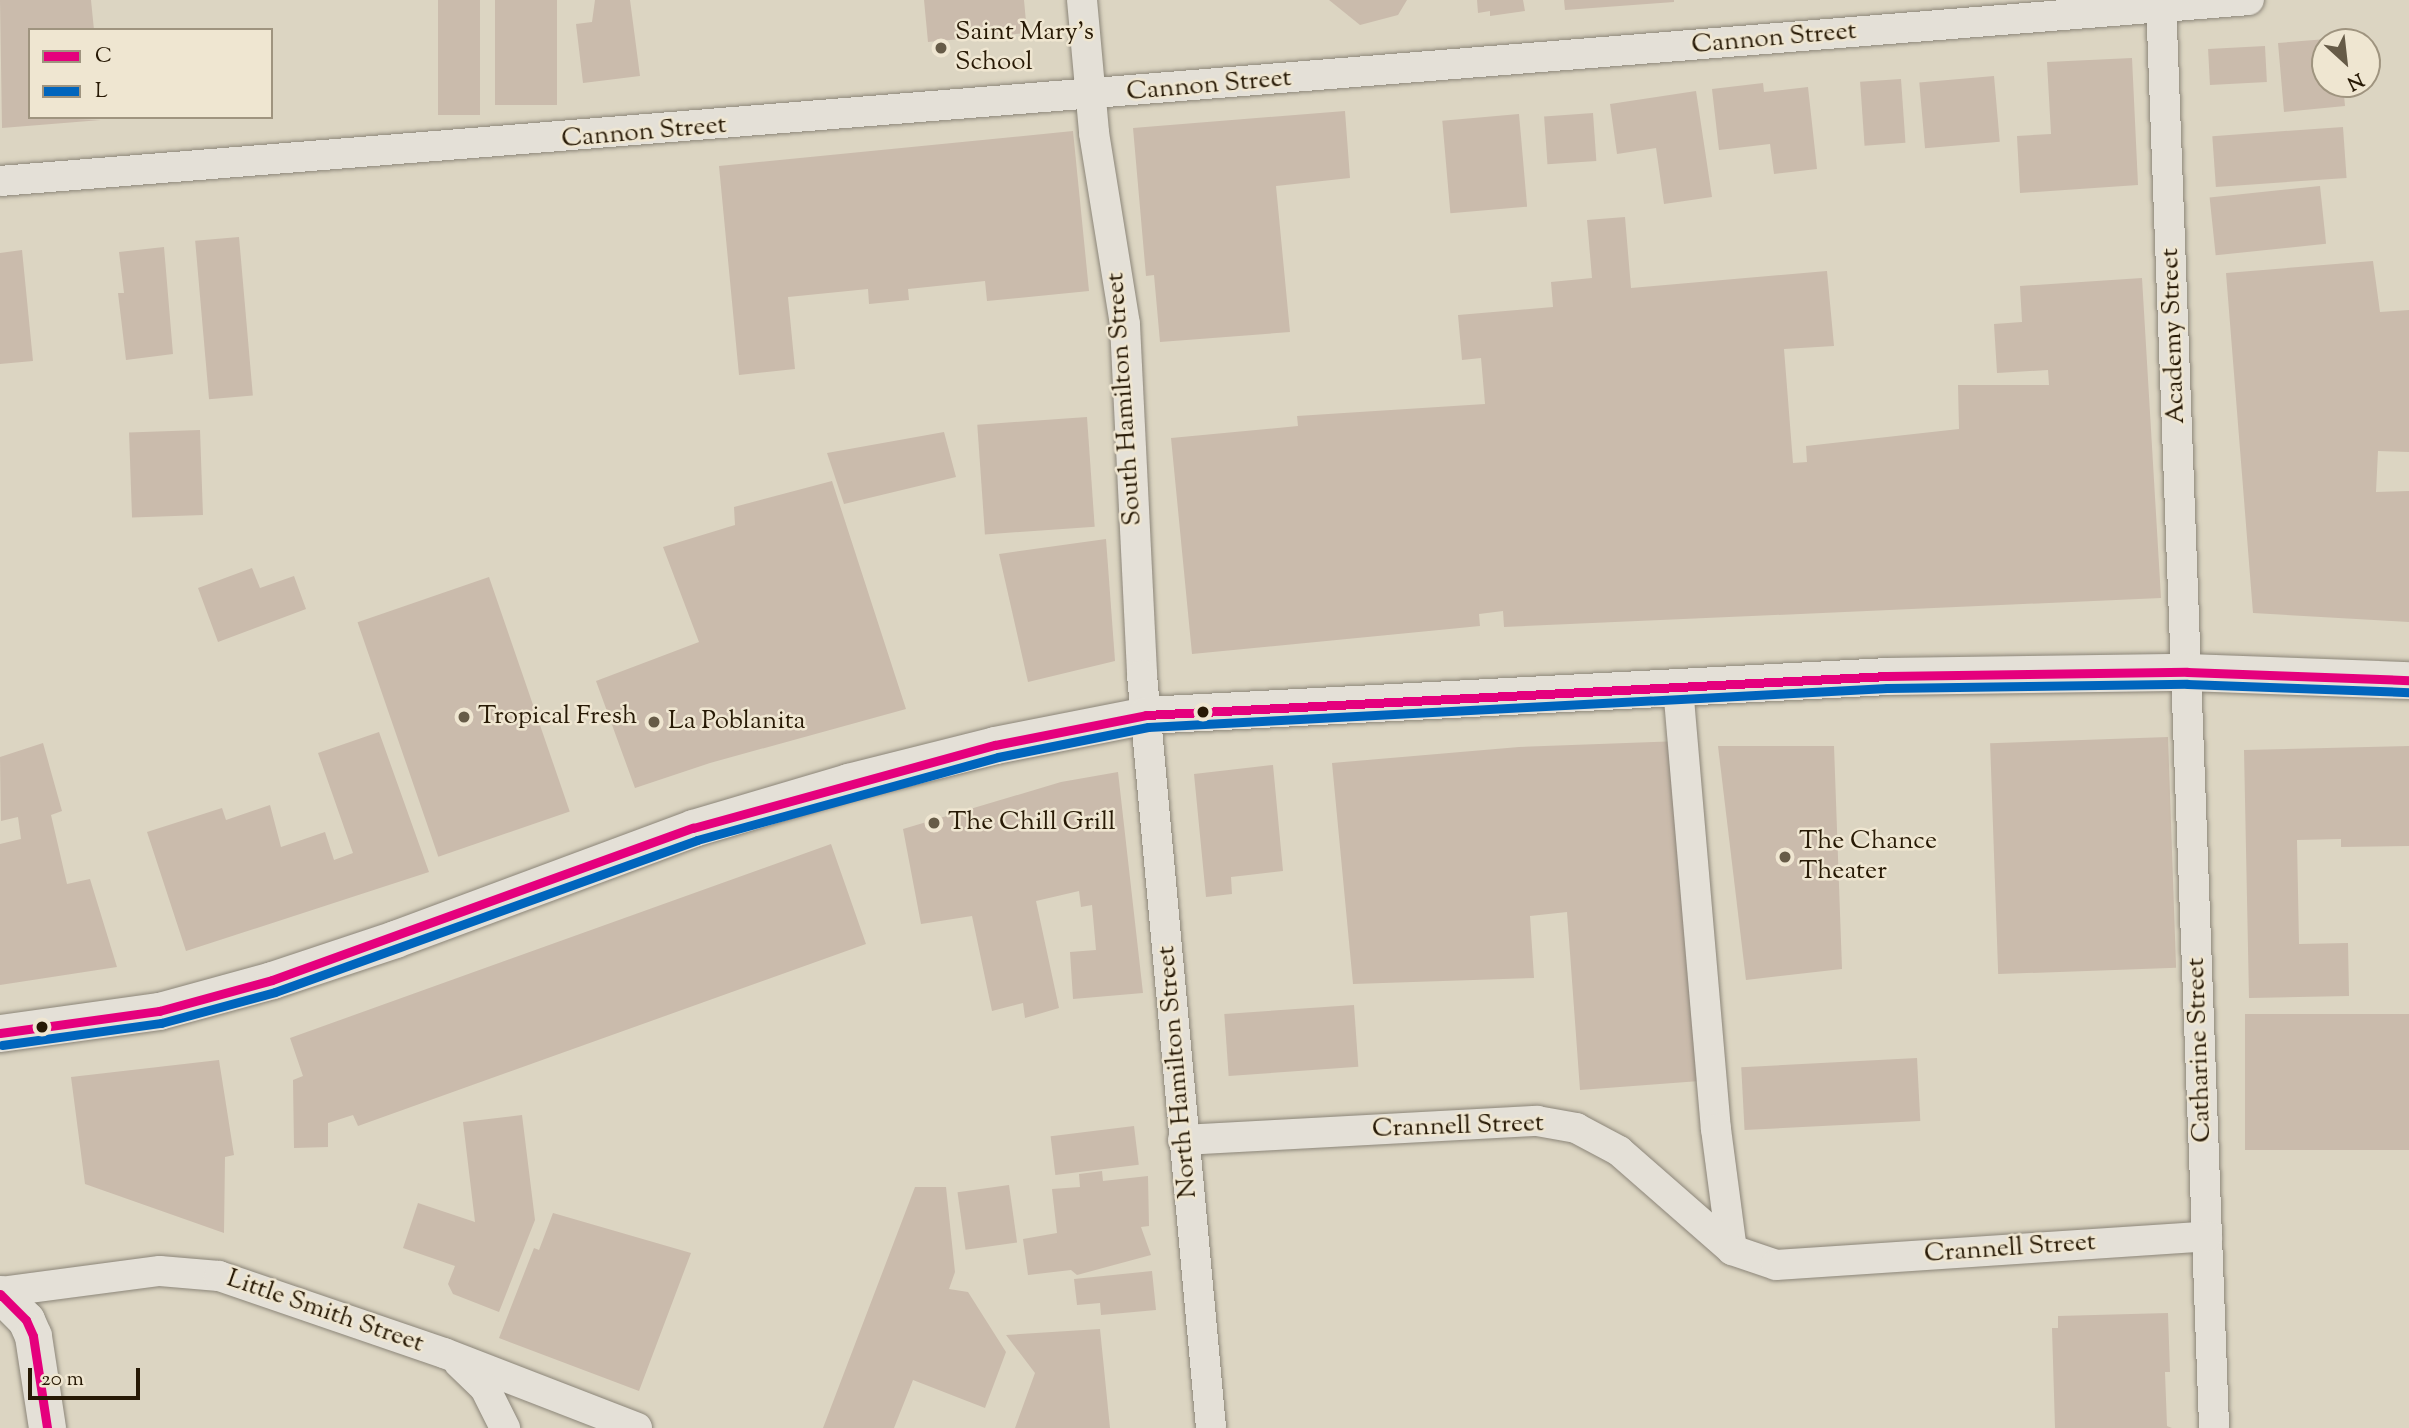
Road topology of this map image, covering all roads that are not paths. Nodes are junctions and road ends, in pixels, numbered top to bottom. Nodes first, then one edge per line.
1 (1082, 0) edge
2 (2249, 0) edge
3 (2162, 4) edge
4 (1091, 96) junction
5 (0, 181) edge
6 (2187, 672) junction
7 (2409, 680) edge
8 (1678, 687) junction
9 (1146, 715) junction
10 (0, 1033) edge
11 (1183, 1140) junction
12 (2207, 1236) junction
13 (1732, 1250) junction
14 (0, 1293) edge
15 (444, 1353) junction
16 (47, 1428) edge
17 (505, 1428) edge
18 (637, 1428) edge
19 (1211, 1428) edge
20 (2214, 1428) edge

1 - 4 street, South Hamilton Street
2 - 3 street, Cannon Street
3 - 4 street, Cannon Street
3 - 6 street, Academy Street
4 - 5 street, Cannon Street
4 - 9 street, South Hamilton Street
6 - 7 street
6 - 8 street
6 - 12 street, Catharine Street
8 - 9 street
8 - 13 street
9 - 10 street
9 - 11 street, North Hamilton Street
11 - 13 street, Crannell Street
11 - 19 street, North Hamilton Street
12 - 13 street, Crannell Street
12 - 20 street, Catharine Street
14 - 15 street, Little Smith Street
14 - 16 street
15 - 17 street
15 - 18 street, Little Smith Street

